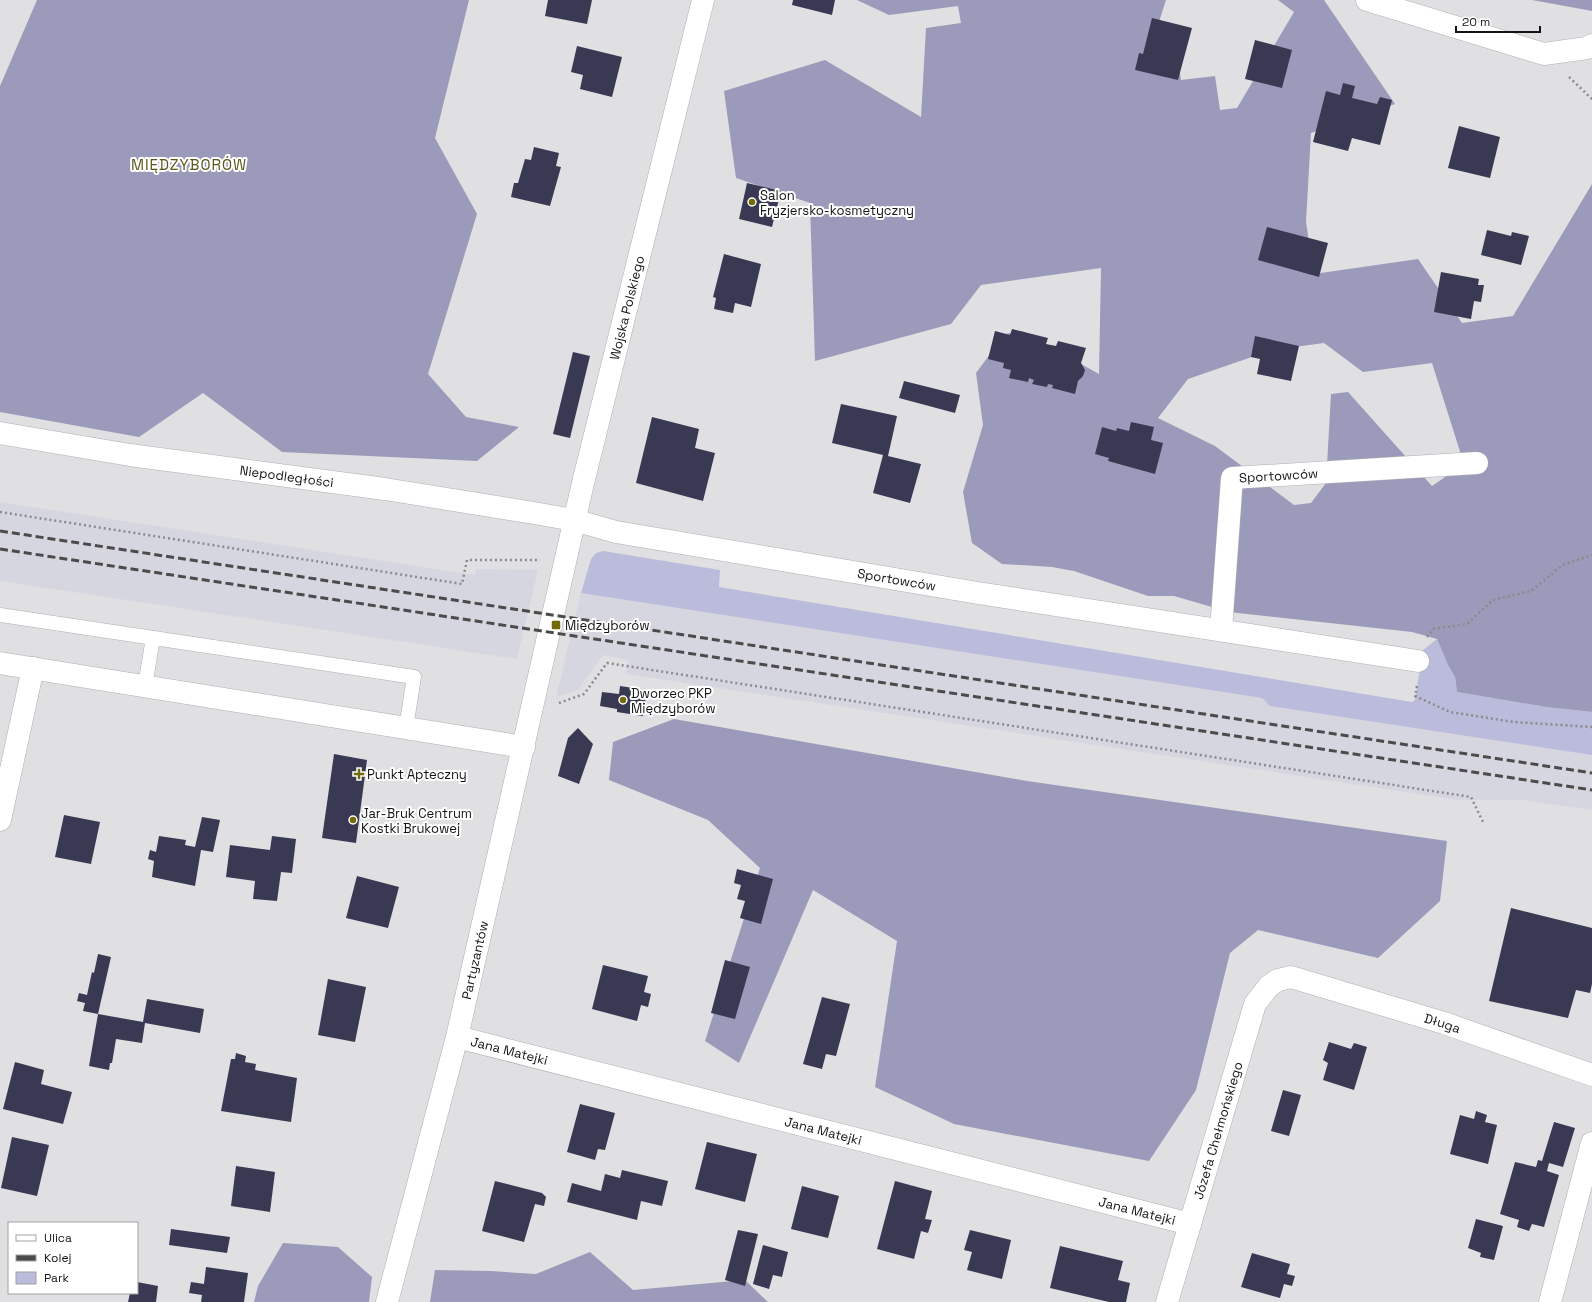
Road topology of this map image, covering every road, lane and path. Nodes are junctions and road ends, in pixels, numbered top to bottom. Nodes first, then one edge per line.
1 (703, 0) edge
2 (1367, 0) edge
3 (1592, 45) edge
4 (0, 432) edge
5 (1477, 463) dead end
6 (0, 512) edge
7 (574, 520) junction
8 (1592, 555) edge
9 (546, 560) dead end
10 (0, 615) edge
11 (552, 615) joint
12 (1221, 630) junction
13 (153, 638) junction
14 (1425, 639) dead end
15 (1418, 661) joint
16 (0, 663) edge
17 (33, 668) junction
18 (145, 686) junction
19 (556, 704) dead end
20 (1592, 727) edge
21 (406, 728) junction
22 (524, 747) junction
23 (0, 820) edge
24 (1483, 822) dead end
25 (1291, 978) joint
26 (457, 1038) junction
27 (1592, 1075) edge
28 (1592, 1142) edge
29 (1190, 1224) junction
30 (387, 1302) edge
31 (1167, 1302) edge
32 (1550, 1302) edge

1 - 7 street, Wojska Polskiego
2 - 3 street
4 - 7 street, Niepodległości
5 - 12 street, Sportowców
6 - 9 path
7 - 11 street, Wojska Polskiego
7 - 12 street, Sportowców
8 - 14 path
10 - 13 lane
11 - 22 street, Partyzantów
12 - 15 street, Sportowców
13 - 18 lane
13 - 21 lane
15 - 20 path
16 - 17 street
17 - 18 street
17 - 23 street
18 - 21 street
19 - 24 path
21 - 22 street
22 - 26 street, Partyzantów
25 - 27 street, Długa
25 - 29 street, Józefa Chełmońskiego
26 - 29 street, Jana Matejki
26 - 30 street, Partyzantów
28 - 32 street
29 - 31 street, Józefa Chełmońskiego

